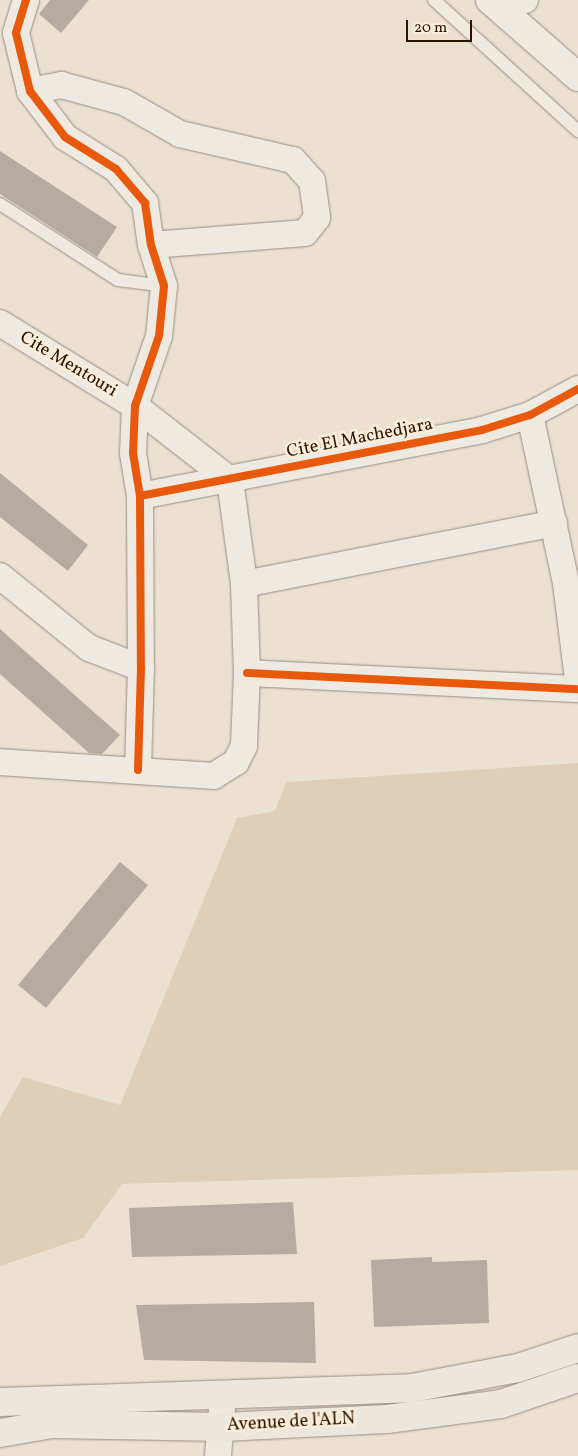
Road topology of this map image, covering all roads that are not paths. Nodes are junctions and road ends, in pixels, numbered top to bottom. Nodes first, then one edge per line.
1 (26, 0) edge
2 (434, 0) edge
3 (525, 0) edge
4 (495, 5) edge
5 (578, 77) edge
6 (30, 91) junction
7 (578, 131) edge
8 (0, 204) edge
9 (151, 245) junction
10 (164, 286) junction
11 (0, 323) edge
12 (578, 389) edge
13 (135, 406) junction
14 (530, 415) junction
15 (230, 480) junction
16 (140, 496) junction
17 (554, 523) junction
18 (0, 576) edge
19 (572, 579) edge
20 (244, 584) junction
21 (141, 668) junction
22 (247, 673) junction
23 (578, 679) edge
24 (578, 689) edge
25 (0, 762) edge
26 (138, 770) junction
27 (578, 1348) edge
28 (578, 1378) edge
29 (256, 1392) junction
30 (0, 1402) edge
31 (223, 1417) junction
32 (0, 1420) edge
33 (0, 1433) edge
34 (218, 1456) edge

1 - 6 street
2 - 7 lane
3 - 4 street
4 - 5 main road
6 - 9 street
6 - 9 street
8 - 10 lane
9 - 10 street
10 - 13 street
11 - 13 street, Cite Mentouri
12 - 14 street, Cite El Machedjara
13 - 15 street, Cite Mentouri
13 - 16 street
14 - 15 street, Cite El Machedjara
14 - 17 street
15 - 16 street, Cite El Machedjara
15 - 20 street
16 - 21 street
17 - 19 street
17 - 20 street
18 - 21 street
19 - 23 street
20 - 22 street
21 - 26 street
22 - 24 street
22 - 26 street
25 - 26 street
27 - 29 main road
28 - 31 main road, Avenue de l'ALN
29 - 30 main road
29 - 31 main road
31 - 32 main road
31 - 33 main road, Avenue de l'ALN
31 - 34 street

